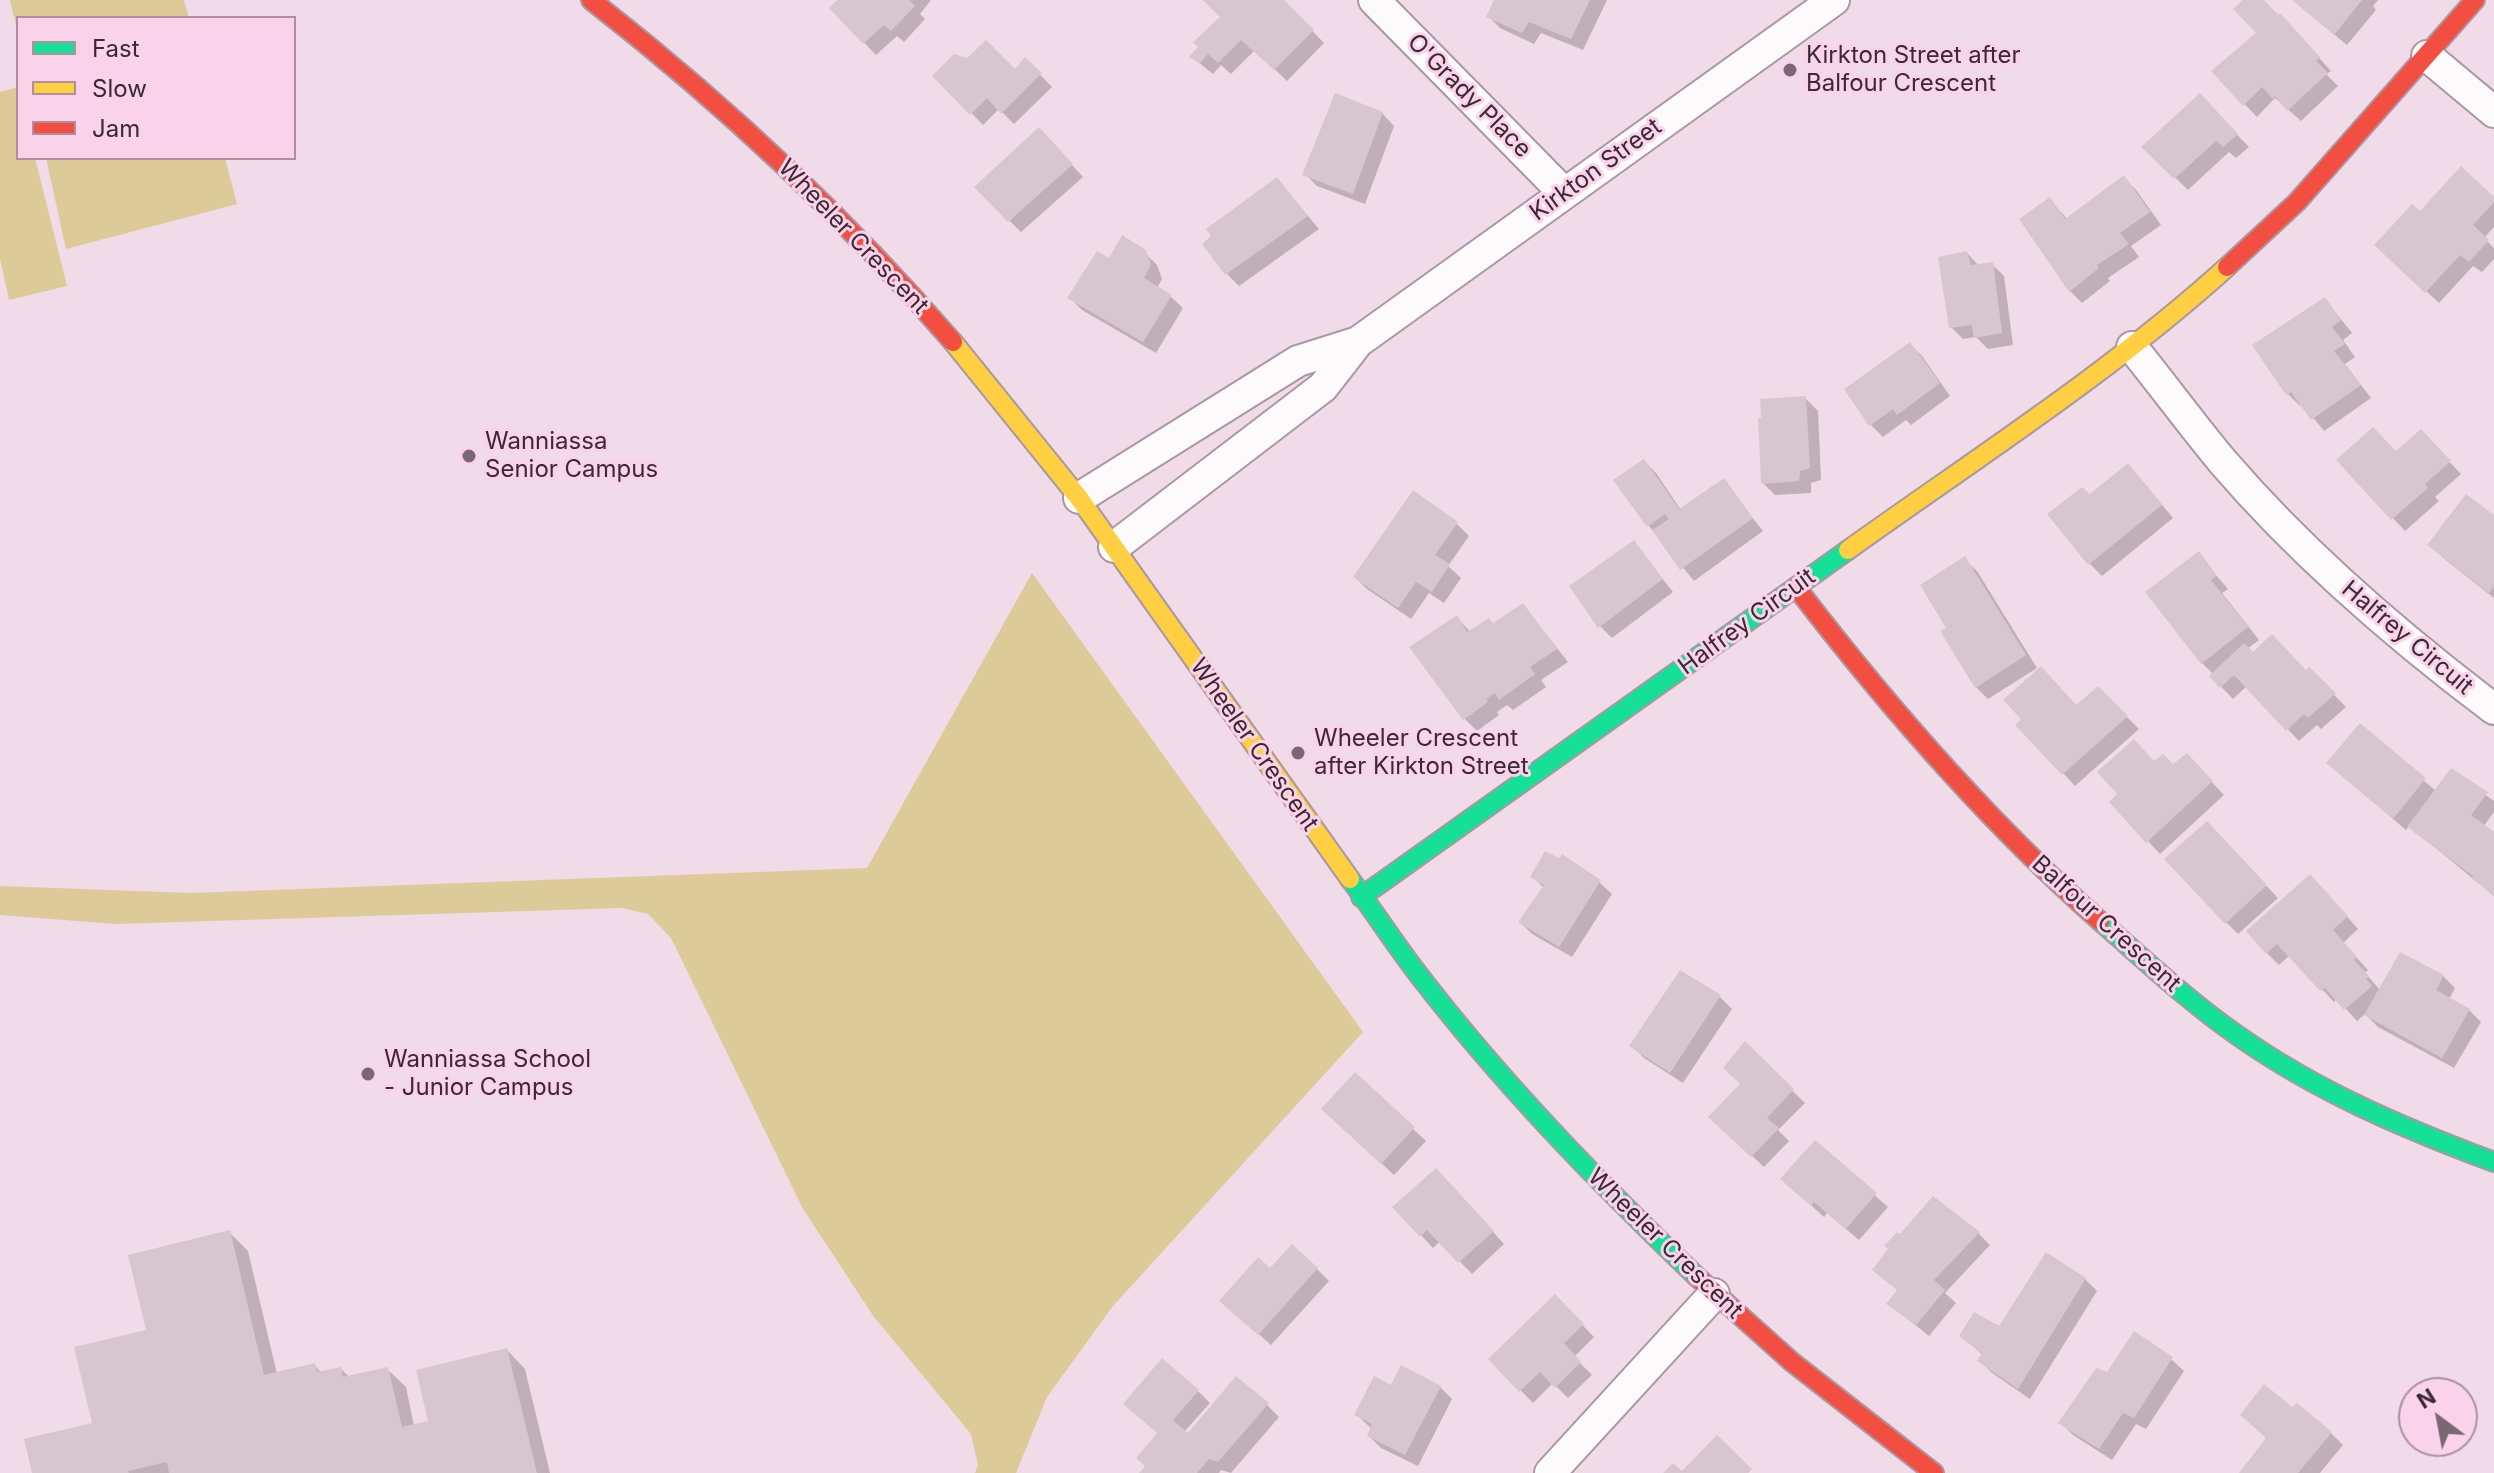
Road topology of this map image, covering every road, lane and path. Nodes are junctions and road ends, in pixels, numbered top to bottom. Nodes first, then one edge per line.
1 (591, 0) edge
2 (1374, 0) edge
3 (1834, 0) edge
4 (2475, 0) edge
5 (2427, 56) junction
6 (2494, 112) edge
7 (1564, 193) junction
8 (1358, 342) junction
9 (2132, 347) junction
10 (1079, 498) junction
11 (1114, 547) junction
12 (1796, 587) junction
13 (2494, 709) edge
14 (1361, 897) junction
15 (2494, 1162) edge
16 (1714, 1294) junction
17 (1550, 1473) edge
18 (1934, 1473) edge

1 - 10 street, Wheeler Crescent
2 - 7 street, O'Grady Place
3 - 7 street, Kirkton Street
4 - 5 street, Halfrey Circuit
5 - 6 street
5 - 9 street, Halfrey Circuit
7 - 8 street, Kirkton Street
8 - 10 street, Kirkton Street
8 - 11 street, Kirkton Street
9 - 12 street, Halfrey Circuit
9 - 13 street, Halfrey Circuit
10 - 11 street, Wheeler Crescent
11 - 14 street, Wheeler Crescent
12 - 14 street, Halfrey Circuit
12 - 15 street, Balfour Crescent
14 - 16 street, Wheeler Crescent
16 - 17 street
16 - 18 street, Wheeler Crescent

